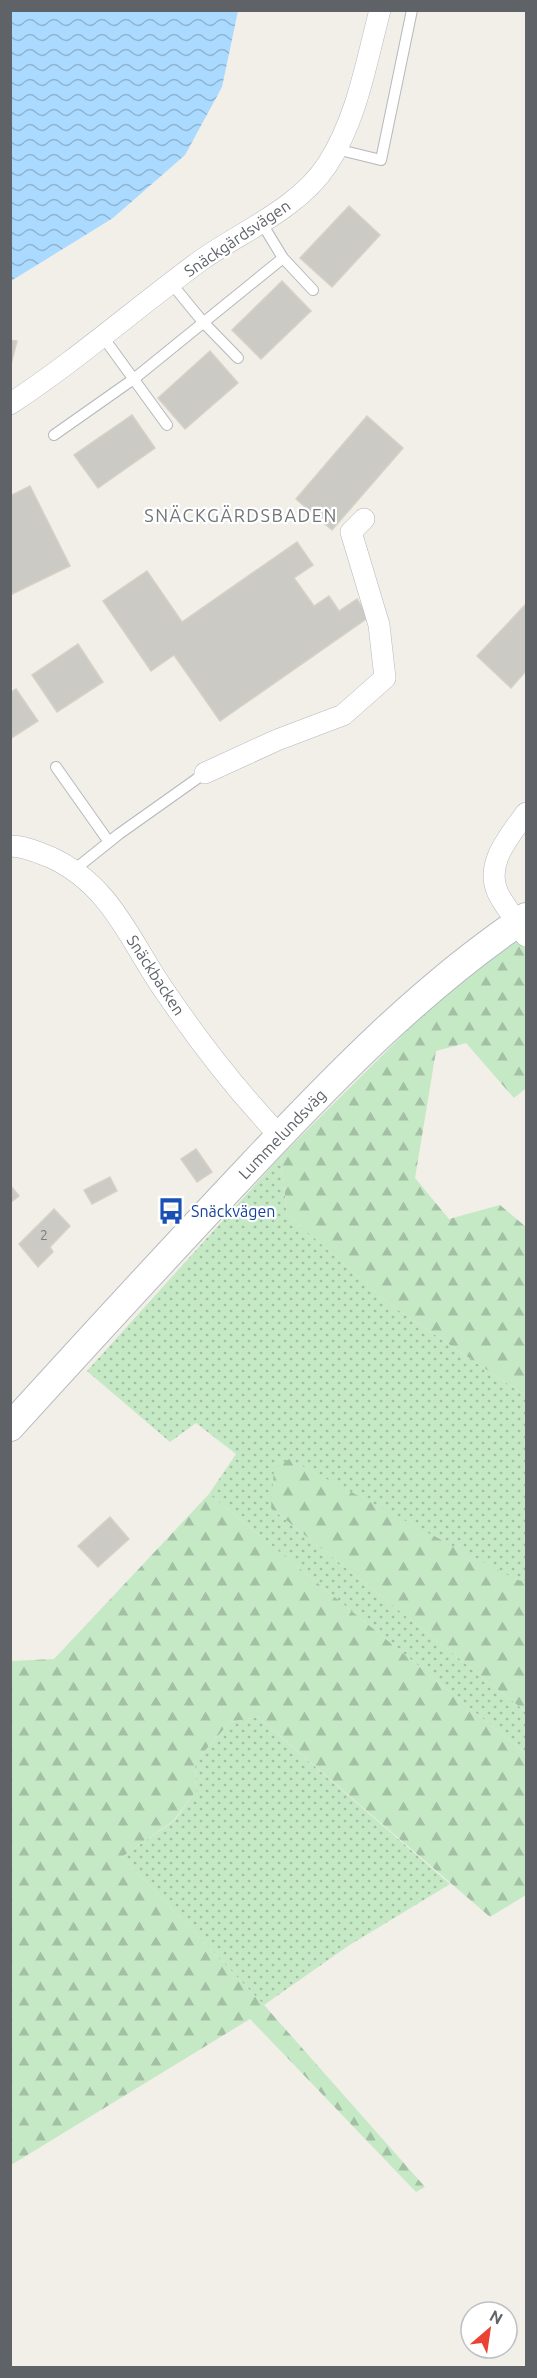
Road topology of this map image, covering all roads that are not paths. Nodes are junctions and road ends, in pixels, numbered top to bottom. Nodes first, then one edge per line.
1 (380, 10) edge
2 (412, 10) edge
3 (336, 149) junction
4 (261, 222) junction
5 (283, 258) junction
6 (171, 283) junction
7 (313, 290) dead end
8 (203, 322) junction
9 (103, 337) junction
10 (237, 358) dead end
11 (135, 378) junction
12 (10, 404) edge
13 (167, 425) dead end
14 (54, 435) dead end
15 (364, 519) dead end
16 (56, 767) dead end
17 (205, 773) joint
18 (526, 813) edge
19 (109, 842) junction
20 (10, 846) edge
21 (74, 870) junction
22 (524, 925) edge
23 (280, 1136) junction
24 (10, 1427) edge

1 - 3 street, Snäckgärdsvägen
2 - 3 lane
3 - 4 street, Snäckgärdsvägen
4 - 5 lane
4 - 6 street, Snäckgärdsvägen
5 - 7 lane
5 - 8 lane
6 - 8 lane
6 - 9 street, Snäckgärdsvägen
8 - 10 lane
8 - 11 lane
9 - 11 lane
9 - 12 street, Snäckgärdsvägen
11 - 13 lane
11 - 14 lane
15 - 17 street
16 - 19 lane
17 - 19 lane
18 - 22 street
19 - 21 lane
20 - 21 street, Snäckbacken
21 - 23 street, Snäckbacken
22 - 23 main road, Lummelundsväg
23 - 24 main road, Lummelundsväg

